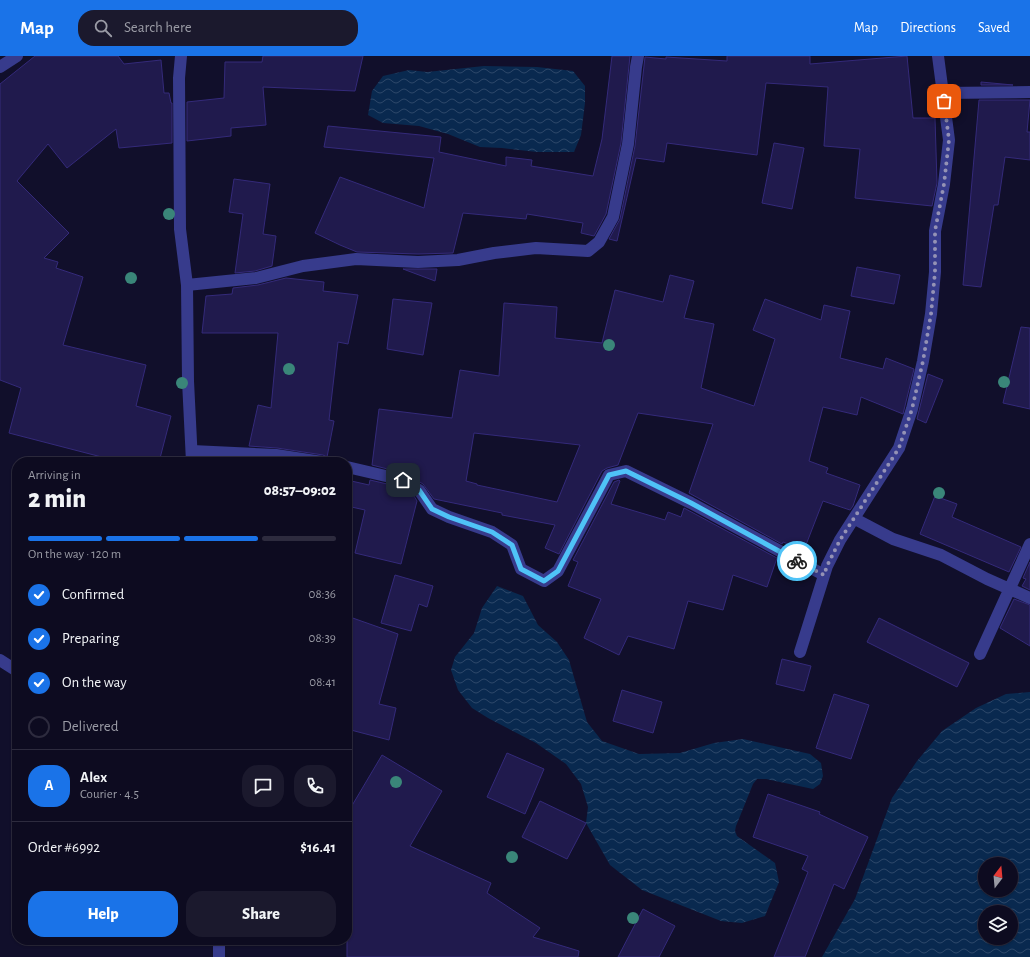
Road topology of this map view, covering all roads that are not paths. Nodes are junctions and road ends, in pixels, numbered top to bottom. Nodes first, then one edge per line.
1 (17, 56) edge
2 (181, 56) edge
3 (638, 56) edge
4 (938, 56) edge
5 (0, 67) edge
6 (1030, 92) edge
7 (942, 93) junction
8 (187, 285) junction
9 (192, 456) edge
10 (289, 457) edge
11 (352, 468) edge
12 (854, 519) junction
13 (1030, 544) edge
14 (824, 575) junction
15 (1010, 590) junction
16 (1030, 598) edge
17 (800, 652) dead end
18 (980, 654) dead end
19 (0, 660) edge
20 (12, 668) edge
21 (219, 945) edge
22 (219, 957) edge

1 - 5 street
2 - 8 street
3 - 8 street
4 - 7 street
6 - 7 street
7 - 12 street
8 - 9 street
9 - 10 street
11 - 14 street
12 - 14 street
12 - 15 street
13 - 15 street
14 - 17 street
15 - 16 street
15 - 18 street
19 - 20 street
21 - 22 street

